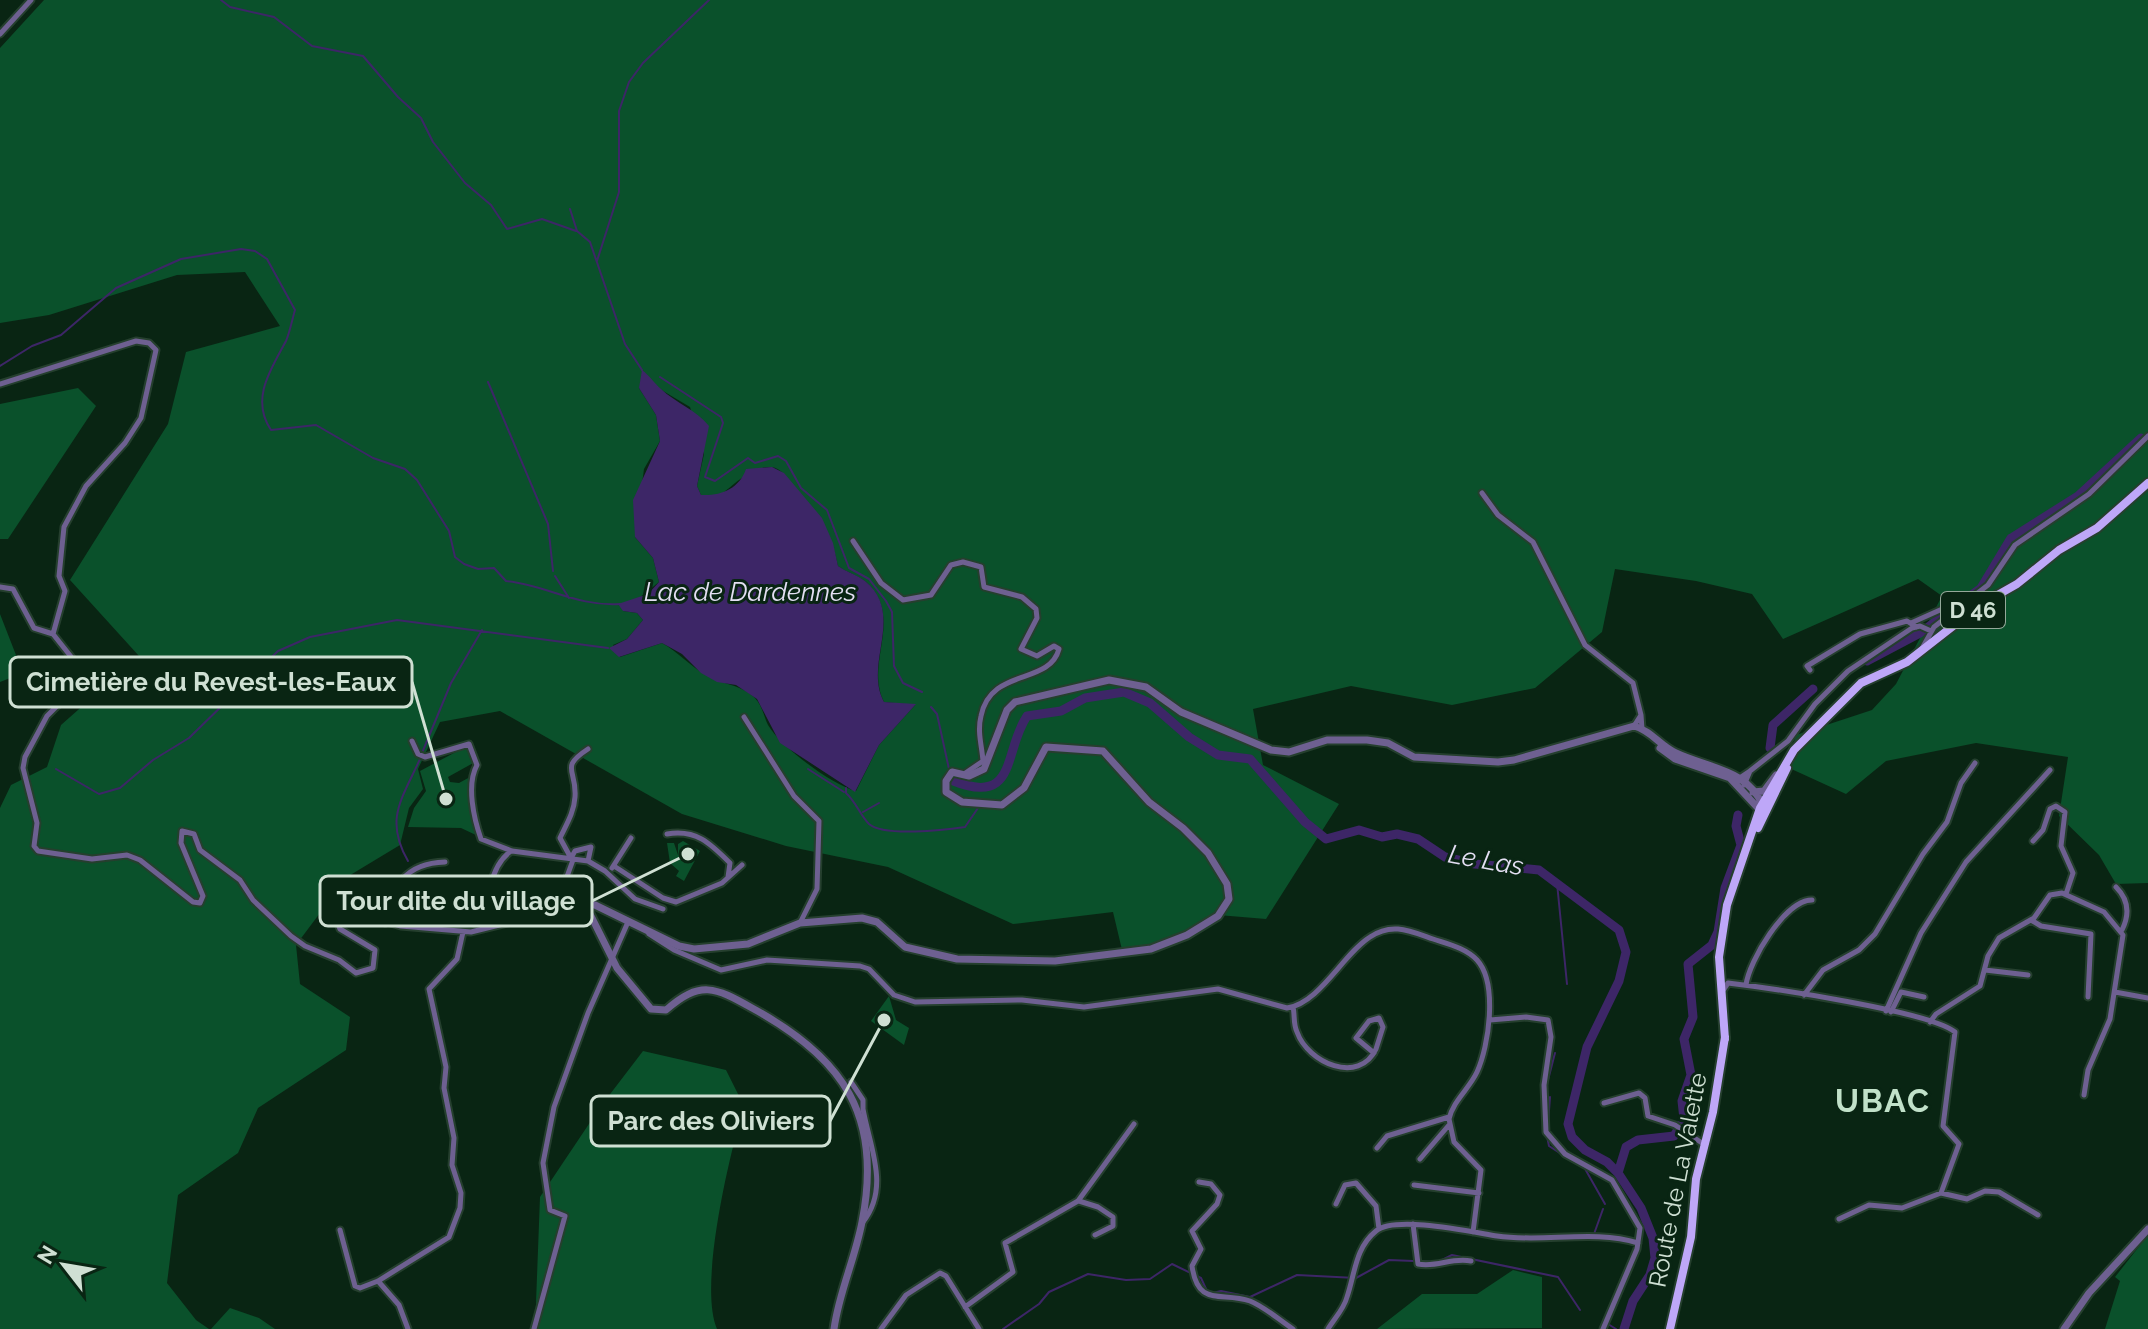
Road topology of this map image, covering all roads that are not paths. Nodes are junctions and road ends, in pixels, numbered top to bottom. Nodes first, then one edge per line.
1 (31, 0) edge
2 (0, 34) edge
3 (0, 384) edge
4 (2148, 436) edge
5 (2148, 483) edge
6 (1482, 493) dead end
7 (853, 541) dead end
8 (0, 587) edge
9 (1955, 608) junction
10 (1913, 625) junction
11 (1928, 629) junction
12 (53, 634) junction
13 (1920, 652) junction
14 (1810, 670) dead end
15 (744, 717) dead end
16 (1638, 727) junction
17 (412, 741) dead end
18 (1802, 741) junction
19 (588, 749) dead end
20 (1787, 760) junction
21 (1975, 763) dead end
22 (2050, 770) dead end
23 (964, 775) junction
24 (1782, 778) junction
25 (1740, 783) junction
26 (1752, 792) junction
27 (1762, 806) junction
28 (1756, 826) junction
29 (667, 834) dead end
30 (631, 838) dead end
31 (2033, 841) dead end
32 (512, 851) junction
33 (572, 859) junction
34 (588, 861) junction
35 (445, 862) dead end
36 (742, 865) dead end
37 (614, 866) junction
38 (607, 873) junction
39 (728, 878) junction
40 (2116, 887) dead end
41 (2066, 894) junction
42 (1812, 900) dead end
43 (585, 904) junction
44 (663, 909) dead end
45 (567, 910) junction
46 (1726, 912) junction
47 (2031, 920) junction
48 (629, 921) junction
49 (385, 923) junction
50 (800, 923) junction
51 (490, 927) junction
52 (648, 929) junction
53 (2121, 931) junction
54 (463, 932) junction
55 (612, 956) junction
56 (1985, 970) junction
57 (2028, 975) dead end
58 (1743, 985) junction
59 (1726, 988) junction
60 (2115, 992) junction
61 (1804, 995) junction
62 (1924, 997) dead end
63 (2088, 997) dead end
64 (2148, 998) edge
65 (1293, 1007) junction
66 (1888, 1011) junction
67 (1490, 1020) junction
68 (1930, 1022) junction
69 (1374, 1053) junction
70 (851, 1082) dead end
71 (2084, 1095) dead end
72 (1604, 1103) dead end
73 (861, 1110) junction
74 (1449, 1117) junction
75 (1134, 1124) dead end
76 (1449, 1125) junction
77 (1705, 1145) junction
78 (1377, 1148) dead end
79 (1420, 1159) dead end
80 (1199, 1182) dead end
81 (1414, 1185) dead end
82 (1479, 1193) junction
83 (1941, 1193) junction
84 (1078, 1201) junction
85 (1336, 1204) dead end
86 (2038, 1215) dead end
87 (1839, 1219) dead end
88 (862, 1222) junction
89 (1413, 1224) junction
90 (1379, 1229) junction
91 (2148, 1229) edge
92 (340, 1230) dead end
93 (1473, 1232) junction
94 (1095, 1235) dead end
95 (1638, 1243) junction
96 (1471, 1261) dead end
97 (378, 1281) junction
98 (965, 1307) junction
99 (1603, 1327) edge
100 (408, 1329) edge
101 (534, 1329) edge
102 (834, 1329) edge
103 (881, 1329) edge
104 (979, 1329) edge
105 (1293, 1329) edge
106 (1328, 1329) edge
107 (1670, 1329) edge
108 (2064, 1329) edge

1 - 2 street
3 - 12 street
4 - 9 street
5 - 13 main road, Route de La Valette / D 46
6 - 16 street
7 - 23 street
8 - 12 street
9 - 10 street
9 - 11 street
10 - 11 street
10 - 14 street
10 - 25 street
11 - 13 street
12 - 49 street
13 - 18 main road, Route de La Valette / D 46
15 - 50 street
16 - 23 street
16 - 25 street
17 - 32 street
18 - 20 main road, Route de La Valette / D 46
18 - 24 main road, Route de La Valette / D 46
19 - 33 street
20 - 26 street
20 - 27 main road, Route de La Valette / D 46
21 - 61 street
22 - 66 street
23 - 50 street
24 - 27 street
24 - 28 main road, Route de La Valette / D 46
25 - 26 street
25 - 27 street
26 - 27 street
27 - 28 main road, D 46
28 - 46 main road, Route de La Valette / D 46
29 - 39 street
30 - 37 street
31 - 41 street
32 - 33 street
32 - 51 street
33 - 34 street
33 - 34 street
33 - 45 street
34 - 38 street
35 - 49 street
36 - 39 street
37 - 38 street
37 - 39 street
38 - 44 street
40 - 53 street
41 - 47 street
41 - 53 street
42 - 58 street
43 - 45 street
43 - 48 street
43 - 55 street
45 - 51 street
46 - 59 main road, Route de La Valette / D 46
46 - 59 main road, Route de La Valette / D 46
47 - 56 street
47 - 63 street
48 - 52 street
48 - 55 street
49 - 54 street
50 - 52 street
51 - 54 street
52 - 65 street
53 - 60 street
54 - 97 street
55 - 73 street
55 - 101 street
56 - 57 street
56 - 68 street
58 - 59 street
58 - 61 street
59 - 77 main road, Route de La Valette / D 46
60 - 64 street
60 - 71 street
61 - 66 street
62 - 66 street
65 - 67 street
65 - 69 street
66 - 68 street
67 - 74 street
67 - 95 street
68 - 83 street
69 - 69 street
70 - 73 street
72 - 77 street
73 - 88 street
73 - 88 street
74 - 76 street
74 - 78 street
75 - 84 street
76 - 79 street
76 - 82 street
77 - 107 main road, Route de La Valette / D 46
80 - 105 street
81 - 82 street
82 - 93 street
83 - 86 street
83 - 87 street
84 - 94 street
84 - 98 street
85 - 90 street
88 - 102 street
89 - 90 street
89 - 93 street
89 - 96 street
90 - 106 street
91 - 108 street
92 - 97 street
93 - 95 street
95 - 99 street
97 - 100 street
98 - 103 street
98 - 104 street

